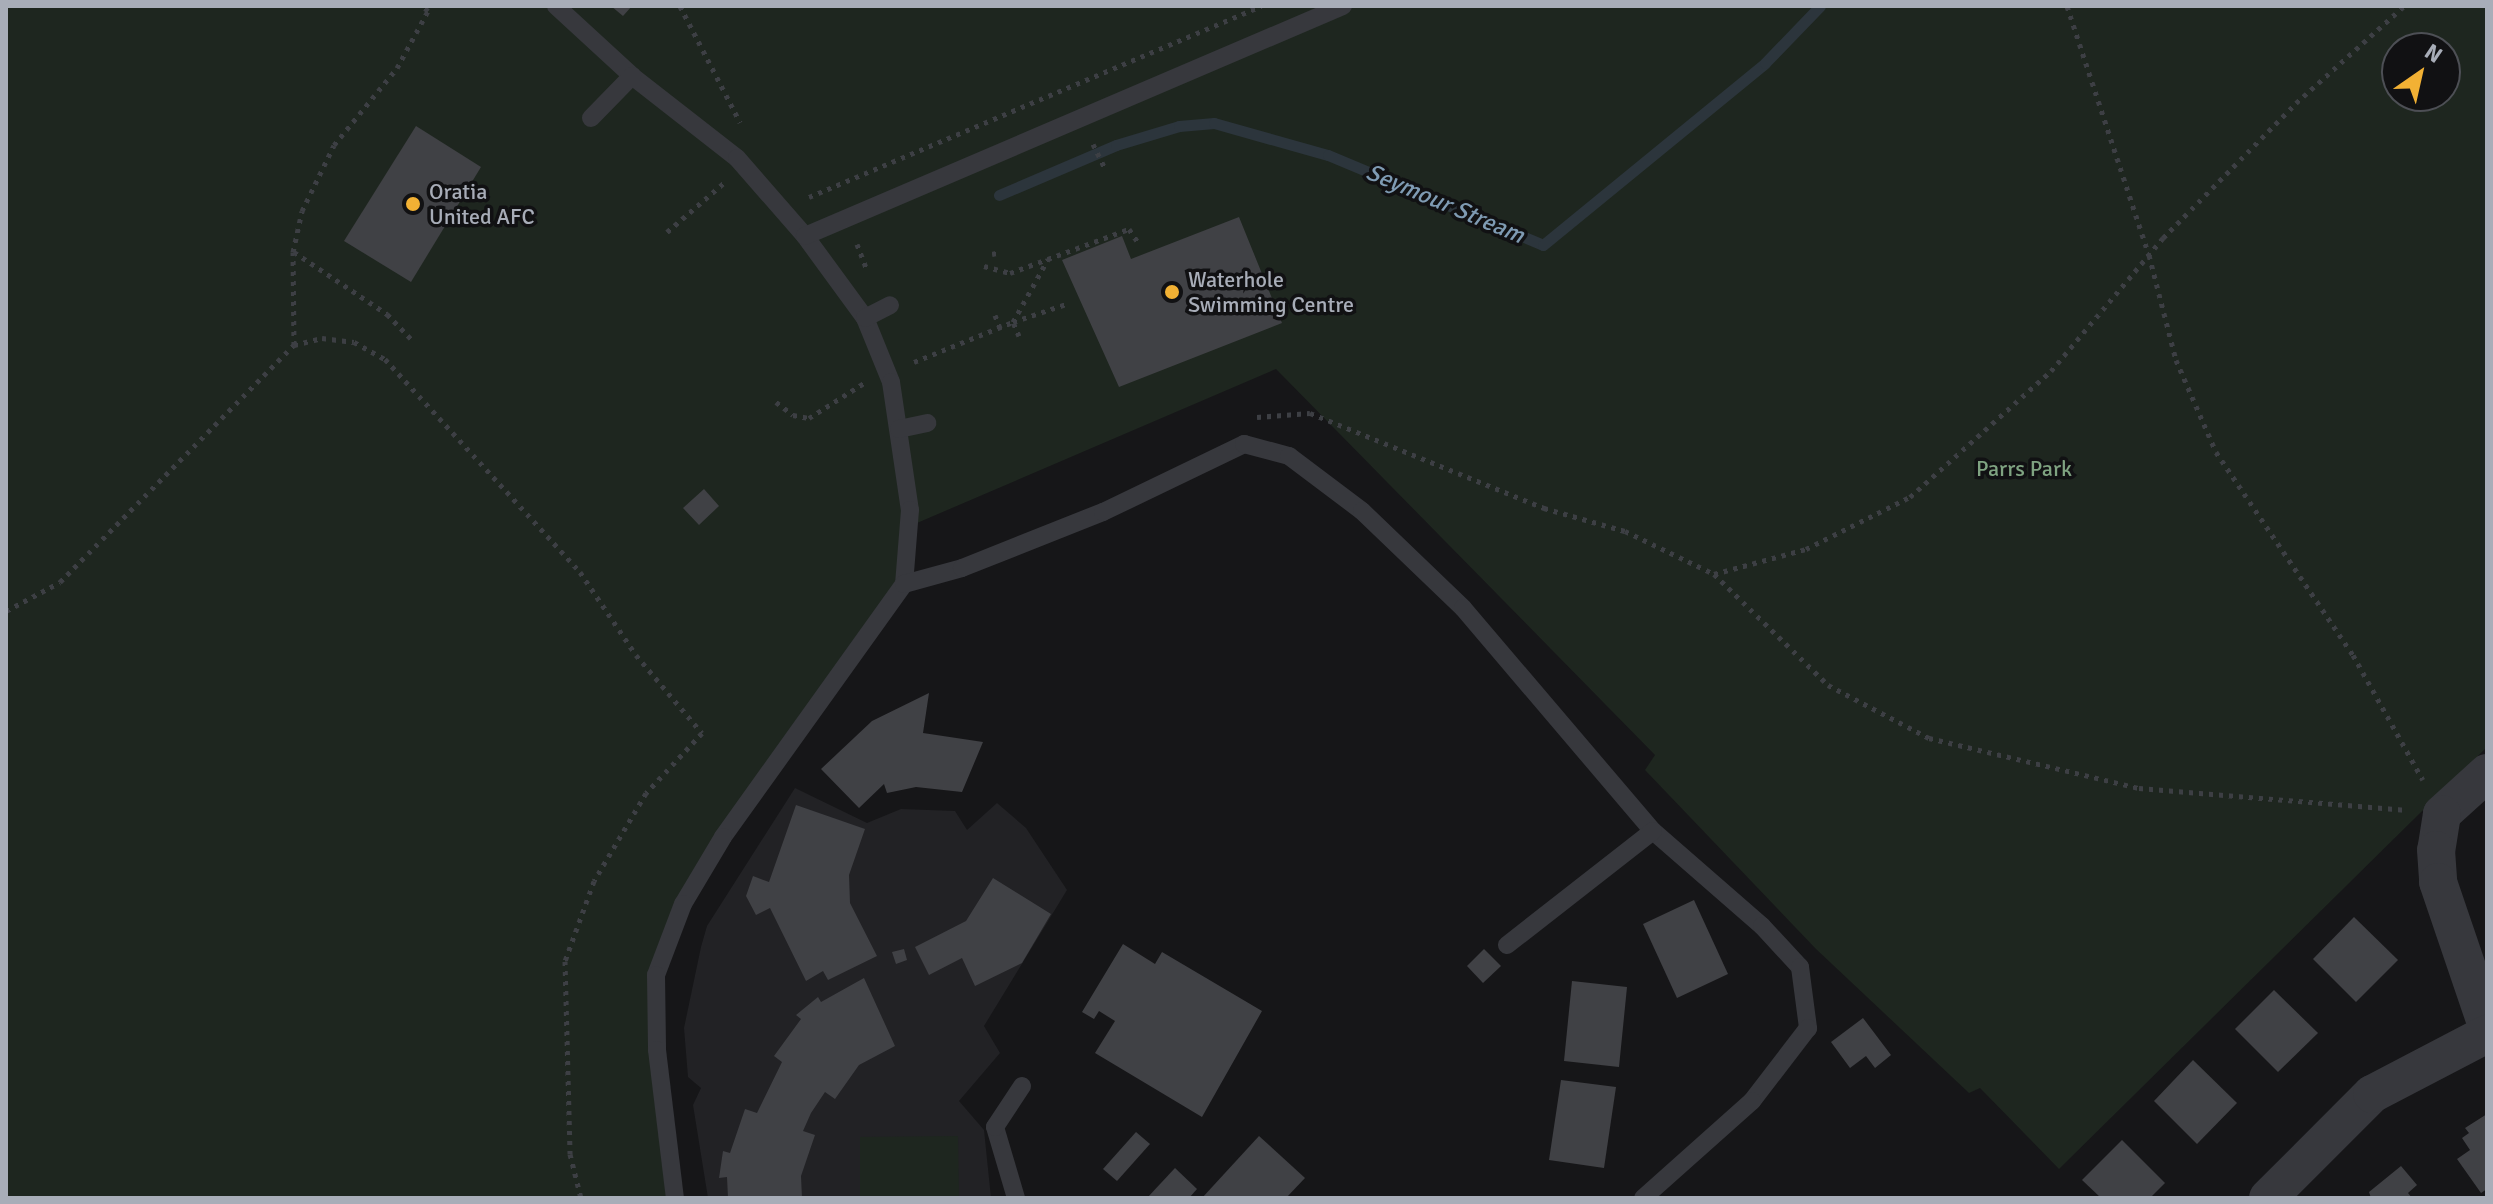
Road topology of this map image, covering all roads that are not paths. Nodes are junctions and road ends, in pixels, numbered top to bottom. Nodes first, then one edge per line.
1 (556, 6) edge
2 (1343, 6) edge
3 (632, 76) junction
4 (591, 118) dead end
5 (805, 236) junction
6 (890, 305) dead end
7 (865, 318) junction
8 (927, 423) dead end
9 (899, 429) junction
10 (904, 584) junction
11 (2487, 773) edge
12 (1653, 831) junction
13 (1507, 945) dead end
14 (2487, 1026) edge
15 (2487, 1034) edge
16 (1022, 1086) dead end
17 (675, 1198) edge
18 (1016, 1198) edge
19 (1643, 1198) edge
20 (2268, 1198) edge

1 - 3 lane
2 - 5 lane
3 - 4 lane
3 - 5 lane
5 - 7 lane
6 - 7 lane
7 - 9 lane
8 - 9 lane
9 - 10 lane
10 - 12 lane
10 - 17 lane
11 - 14 street
12 - 13 lane
12 - 19 lane
15 - 20 street
16 - 18 lane

